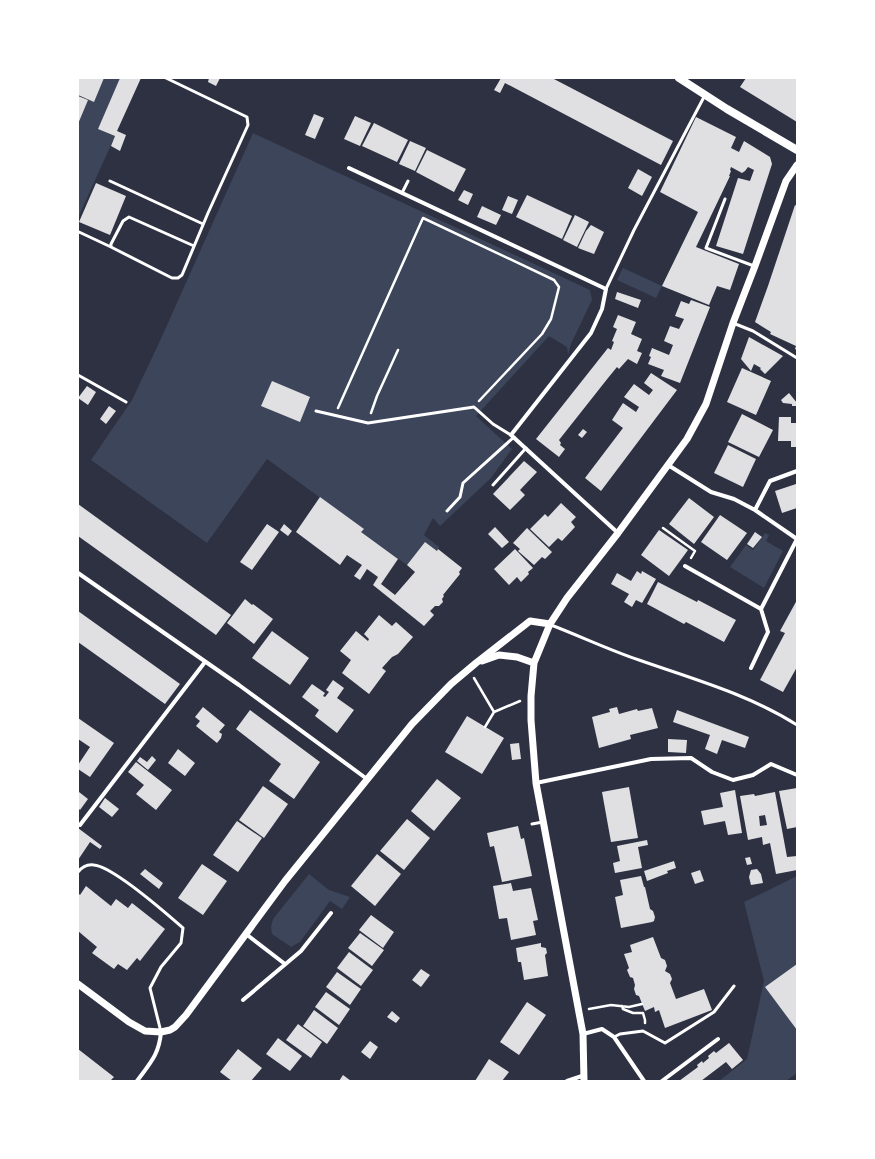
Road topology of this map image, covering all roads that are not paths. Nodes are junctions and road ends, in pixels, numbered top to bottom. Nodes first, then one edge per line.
1 (166, 78) edge
2 (680, 78) edge
3 (705, 95) junction
4 (797, 150) edge
5 (797, 165) edge
6 (349, 168) dead end
7 (110, 181) dead end
8 (408, 181) dead end
9 (402, 193) junction
10 (725, 199) dead end
11 (203, 224) junction
12 (78, 233) edge
13 (194, 246) junction
14 (111, 247) junction
15 (755, 266) junction
16 (606, 289) junction
17 (733, 323) junction
18 (797, 358) edge
19 (78, 375) edge
20 (126, 402) dead end
21 (316, 411) dead end
22 (512, 436) junction
23 (526, 448) junction
24 (668, 465) junction
25 (797, 471) edge
26 (493, 485) dead end
27 (755, 510) junction
28 (447, 511) dead end
29 (618, 533) junction
30 (685, 566) road end
31 (78, 572) edge
32 (761, 609) junction
33 (550, 624) junction
34 (205, 662) junction
35 (476, 663) junction
36 (534, 663) junction
37 (751, 668) dead end
38 (797, 725) edge
39 (797, 775) edge
40 (367, 779) junction
41 (536, 783) junction
42 (543, 822) junction
43 (532, 824) dead end
44 (80, 825) dead end
45 (78, 872) edge
46 (331, 913) dead end
47 (246, 934) junction
48 (285, 964) junction
49 (78, 984) edge
50 (734, 986) dead end
51 (243, 1000) dead end
52 (161, 1032) junction
53 (583, 1034) junction
54 (614, 1037) junction
55 (718, 1039) dead end
56 (585, 1078) edge
57 (137, 1081) edge
58 (567, 1081) edge
59 (644, 1081) edge
60 (662, 1081) edge

1 - 11 lane
2 - 3 main road
3 - 4 main road
3 - 16 lane
5 - 15 street
6 - 9 street
7 - 11 lane
8 - 9 lane
9 - 16 street
10 - 15 lane
11 - 13 lane
12 - 14 lane
13 - 14 lane
13 - 14 lane
15 - 17 street
16 - 22 street
17 - 18 lane
17 - 24 street
19 - 20 lane
21 - 22 lane
22 - 23 street
22 - 28 lane
23 - 26 lane
23 - 29 street
24 - 27 street
24 - 29 street
25 - 27 street
27 - 32 street
29 - 33 street
30 - 32 street
31 - 34 street
32 - 37 street
33 - 35 street
33 - 36 street
33 - 38 lane
34 - 40 street
34 - 44 street
35 - 36 street
35 - 40 street
36 - 41 street
39 - 41 street
40 - 47 street
41 - 42 street
42 - 43 lane
42 - 53 street
45 - 52 lane
46 - 48 street
47 - 48 street
47 - 52 street
48 - 51 street
49 - 52 street
50 - 54 lane
52 - 57 street
53 - 54 street
53 - 56 street
54 - 59 street
55 - 60 street
56 - 58 street

